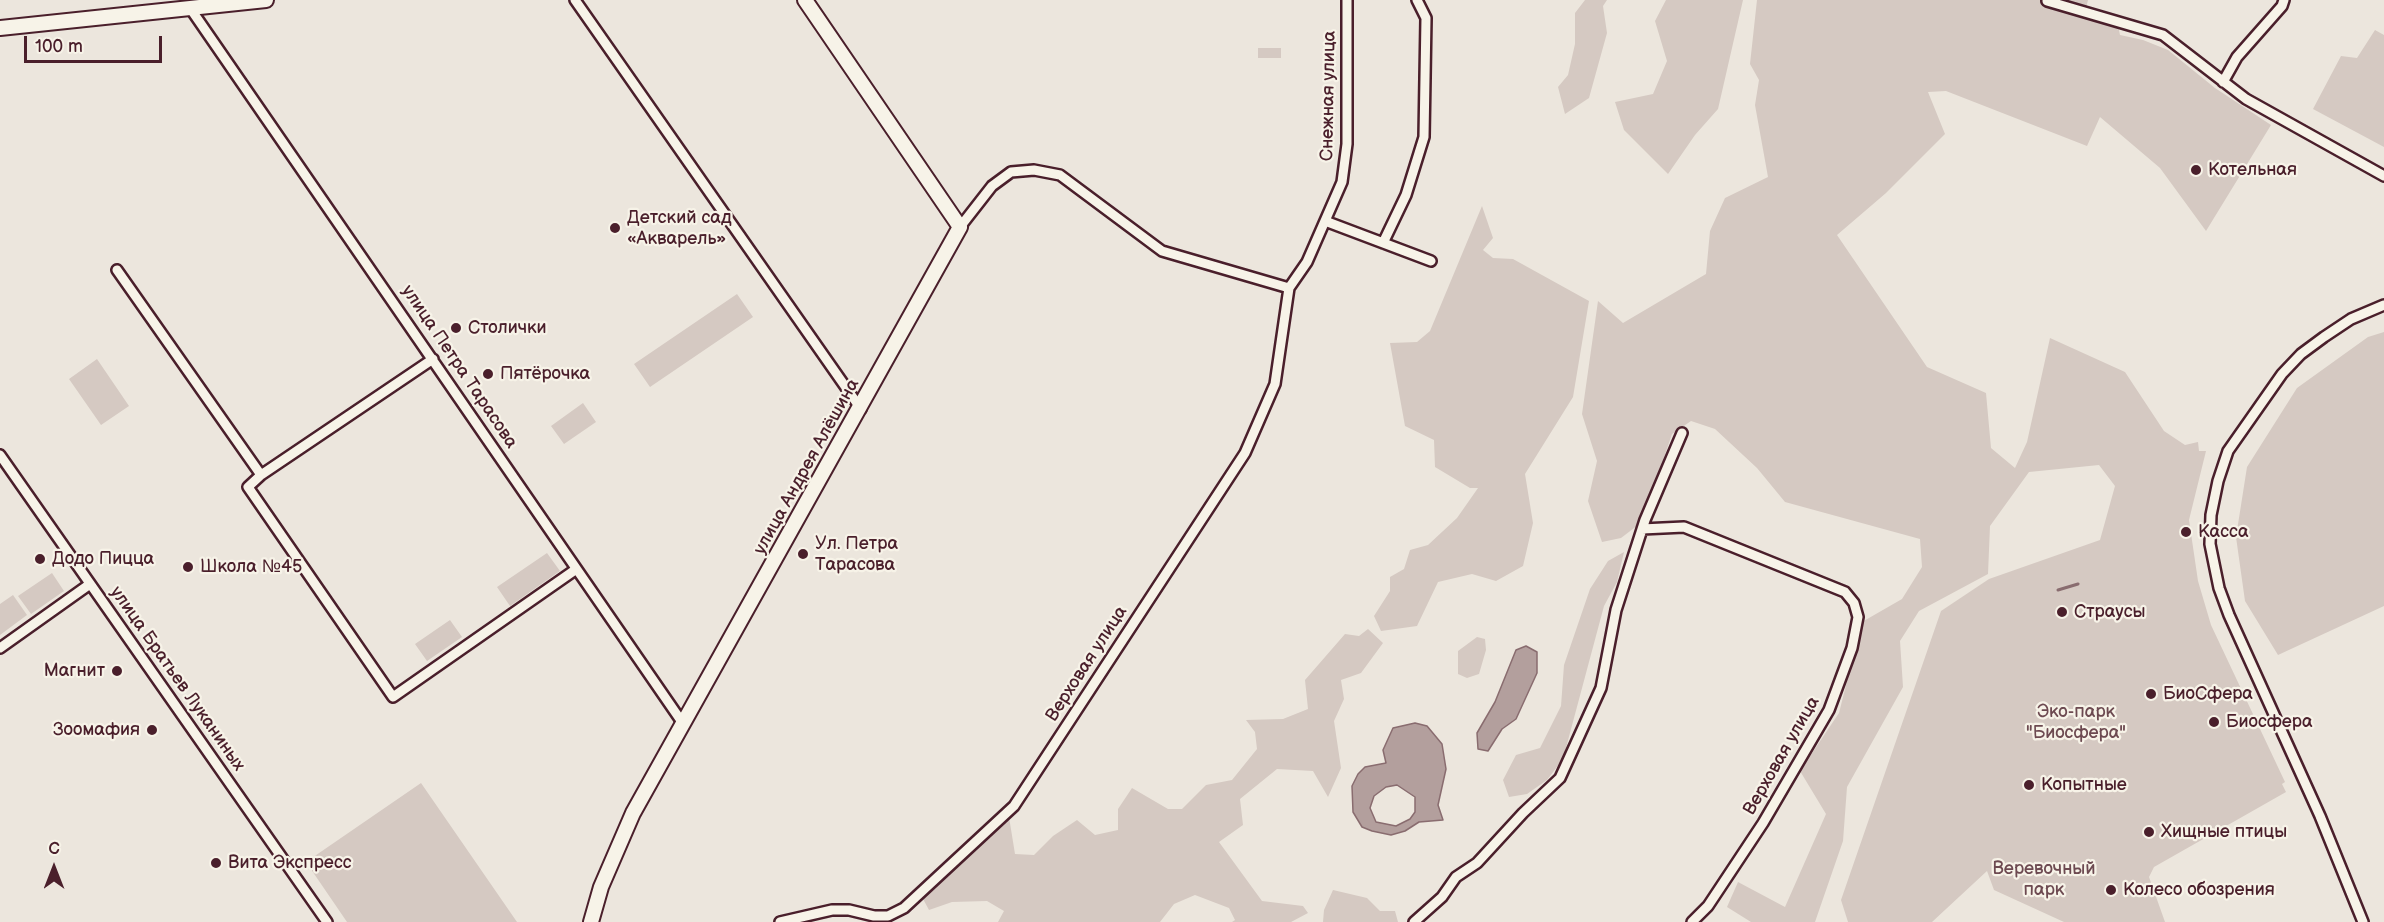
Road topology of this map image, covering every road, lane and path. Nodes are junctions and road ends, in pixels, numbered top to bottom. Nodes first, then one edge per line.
1 (266, 0) edge
2 (575, 0) edge
3 (805, 0) edge
4 (1347, 0) edge
5 (1418, 0) edge
6 (2284, 0) edge
7 (2047, 1) edge
8 (190, 8) junction
9 (0, 28) edge
10 (2223, 82) junction
11 (2384, 176) edge
12 (1325, 220) junction
13 (960, 227) junction
14 (1383, 243) junction
15 (1431, 261) dead end
16 (117, 270) dead end
17 (1289, 288) junction
18 (2384, 305) edge
19 (433, 359) junction
20 (861, 409) junction
21 (1682, 433) dead end
22 (0, 455) edge
23 (261, 475) junction
24 (1642, 529) junction
25 (575, 570) junction
26 (90, 584) junction
27 (0, 648) edge
28 (682, 722) junction
29 (327, 922) edge
30 (591, 922) edge
31 (780, 922) edge
32 (1414, 922) edge
33 (1692, 922) edge
34 (2364, 922) edge

1 - 8 street
2 - 20 street
3 - 13 street
4 - 12 street, Снежная улица
5 - 14 street
6 - 10 street
7 - 10 street
8 - 9 street
8 - 19 street, улица Петра Тарасова
10 - 11 street
12 - 14 street
12 - 17 street, Снежная улица
13 - 17 street
13 - 20 street, улица Андрея Алёшина
14 - 15 street
16 - 23 street
17 - 31 street, Верховая улица
18 - 34 street
19 - 23 street
19 - 25 street, улица Петра Тарасова
20 - 28 street, улица Андрея Алёшина
21 - 24 street
22 - 26 street, улица Братьев Луканиных
23 - 25 street
24 - 32 street
24 - 33 street, Верховая улица
25 - 28 street, улица Петра Тарасова
26 - 27 street
26 - 29 street, улица Братьев Луканиных
28 - 30 street

